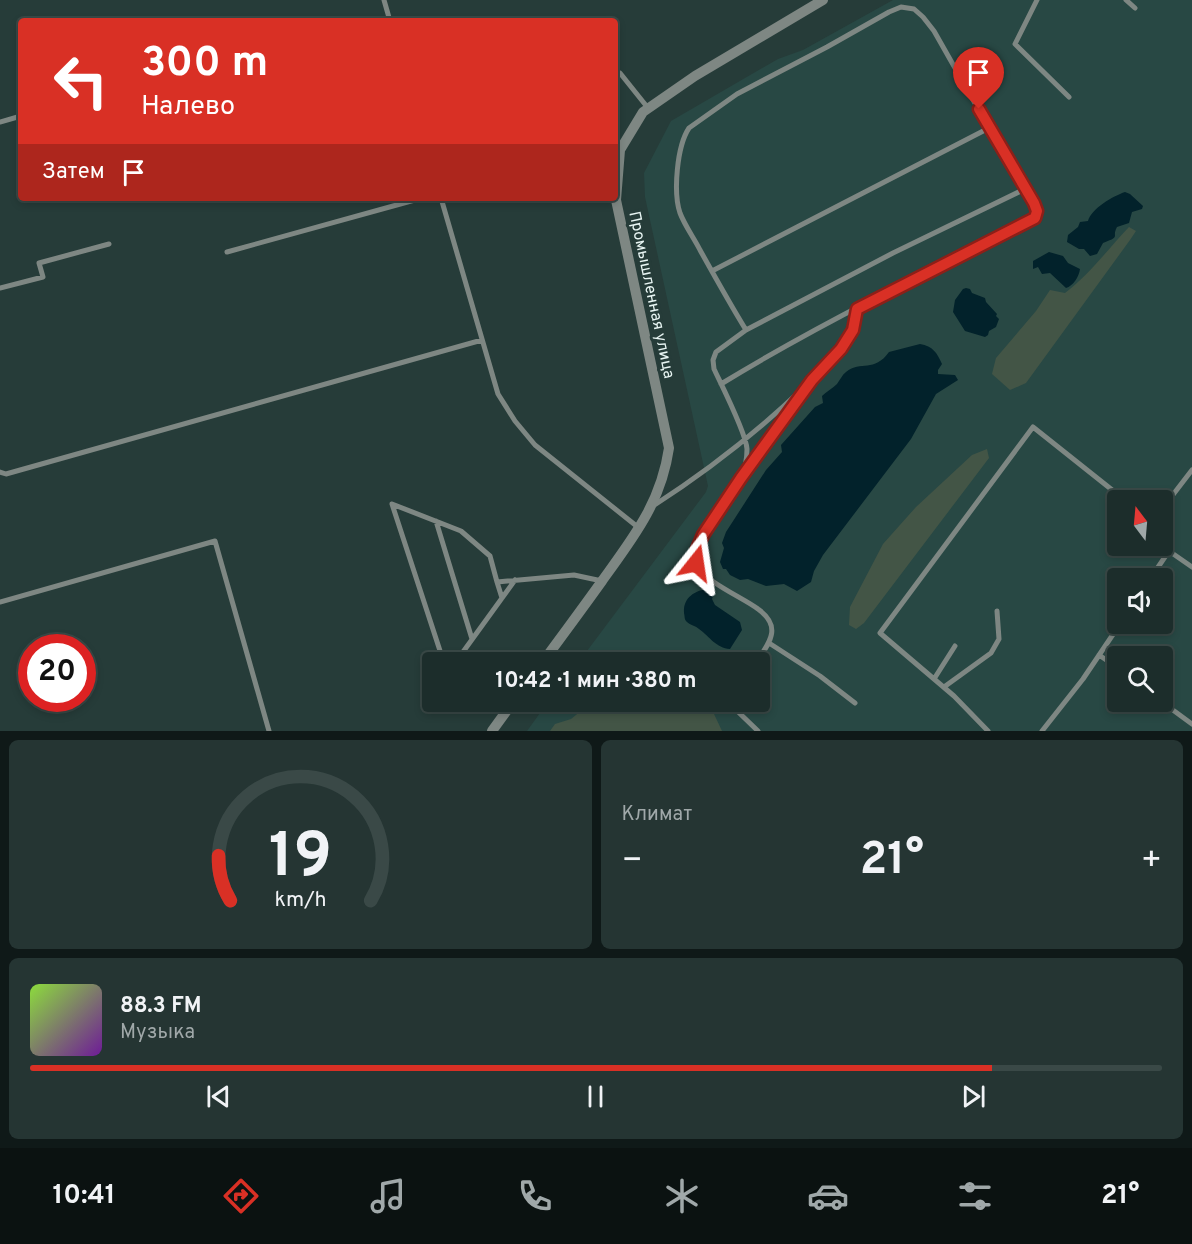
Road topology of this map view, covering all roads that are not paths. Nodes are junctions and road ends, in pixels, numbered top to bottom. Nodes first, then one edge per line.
1 (384, 0) edge
2 (823, 0) edge
3 (1037, 0) edge
4 (1125, 0) edge
5 (1135, 8) dead end
6 (389, 18) edge
7 (618, 73) edge
8 (1069, 97) dead end
9 (648, 108) junction
10 (18, 117) edge
11 (0, 122) edge
12 (989, 128) junction
13 (618, 175) edge
14 (1024, 189) junction
15 (411, 201) edge
16 (442, 201) edge
17 (616, 201) edge
18 (110, 244) dead end
19 (227, 252) dead end
20 (712, 271) junction
21 (0, 288) edge
22 (857, 309) junction
23 (746, 330) junction
24 (482, 340) junction
25 (812, 380) junction
26 (721, 384) junction
27 (745, 440) junction
28 (1192, 470) edge
29 (0, 472) edge
30 (741, 478) junction
31 (1112, 490) edge
32 (1173, 495) edge
33 (650, 508) junction
34 (436, 521) junction
35 (640, 529) junction
36 (1173, 553) edge
37 (1192, 567) edge
38 (515, 580) junction
39 (602, 581) junction
40 (497, 582) junction
41 (502, 598) junction
42 (0, 602) edge
43 (997, 611) dead end
44 (1113, 634) edge
45 (472, 639) junction
46 (769, 643) junction
47 (955, 645) dead end
48 (440, 652) edge
49 (463, 652) edge
50 (550, 652) edge
51 (763, 652) edge
52 (1100, 654) junction
53 (1107, 659) edge
54 (934, 679) junction
55 (944, 687) junction
56 (855, 703) dead end
57 (1173, 710) edge
58 (506, 712) edge
59 (738, 712) edge
60 (1192, 724) edge
61 (269, 731) edge
62 (492, 731) edge
63 (758, 731) edge
64 (988, 731) edge
65 (1042, 731) edge

1 - 6 lane
2 - 9 street, Промышленная улица
3 - 8 lane
4 - 5 lane
7 - 9 lane
9 - 13 street, Промышленная улица
10 - 11 lane
12 - 14 lane
12 - 20 lane
12 - 20 lane
14 - 22 lane
14 - 23 lane
15 - 19 lane
16 - 24 lane
17 - 33 street, Промышленная улица
18 - 21 lane
20 - 23 lane
22 - 25 lane
22 - 26 lane
23 - 26 lane
24 - 29 lane
24 - 35 lane
25 - 27 lane
25 - 30 lane
26 - 27 lane
27 - 30 lane
27 - 33 lane
28 - 32 lane
30 - 46 lane
31 - 54 lane
33 - 35 street, Промышленная улица
34 - 40 lane
34 - 45 lane
34 - 48 lane
35 - 39 street, Промышленная улица
36 - 37 lane
38 - 39 lane
38 - 40 lane
38 - 41 lane
39 - 50 street, Промышленная улица
40 - 41 lane
41 - 45 lane
42 - 61 lane
43 - 55 lane
44 - 52 lane
45 - 49 lane
46 - 51 lane
46 - 56 lane
47 - 54 lane
52 - 53 lane
52 - 65 lane
54 - 55 lane
55 - 64 lane
57 - 60 lane
58 - 62 street
59 - 63 lane

